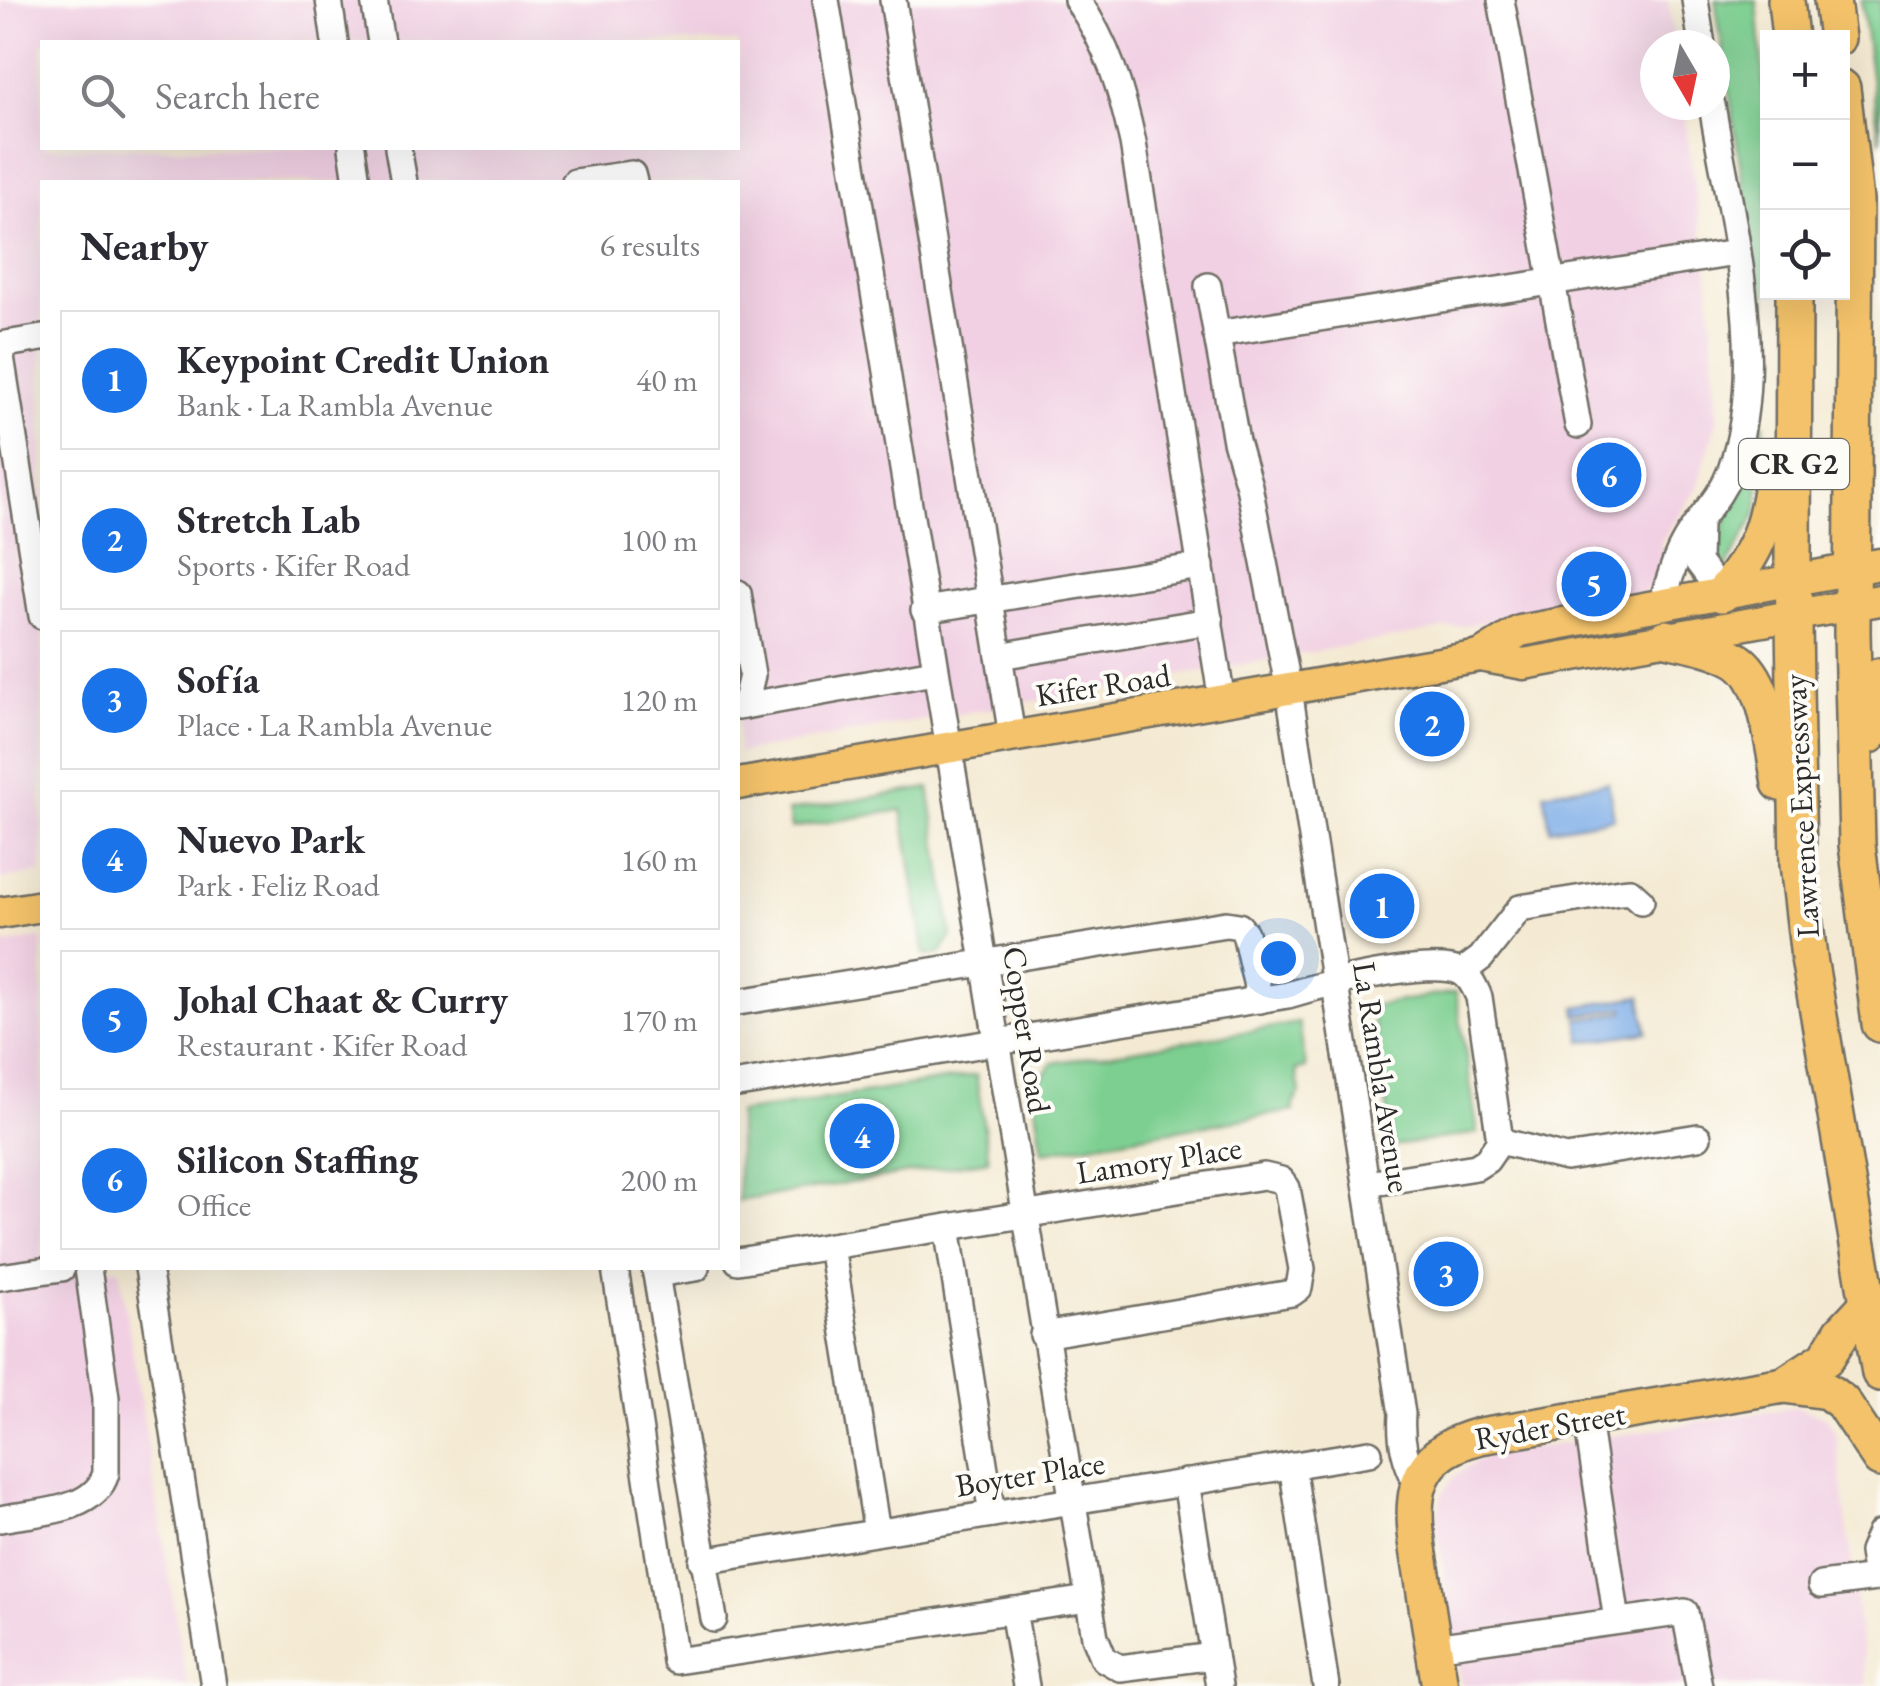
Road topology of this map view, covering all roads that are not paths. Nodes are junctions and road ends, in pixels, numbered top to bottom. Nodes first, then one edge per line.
1 (329, 0) edge
2 (374, 0) edge
3 (826, 0) edge
4 (893, 0) edge
5 (1077, 0) edge
6 (1501, 0) edge
7 (1695, 0) edge
8 (1786, 0) edge
9 (1832, 0) edge
10 (1700, 30) edge
11 (1789, 30) edge
12 (1836, 30) edge
13 (336, 40) edge
14 (381, 40) edge
15 (1714, 120) edge
16 (1846, 120) edge
17 (352, 150) edge
18 (398, 150) edge
19 (357, 180) edge
20 (404, 180) edge
21 (589, 180) edge
22 (634, 180) edge
23 (1736, 253) junction
24 (1552, 282) junction
25 (1208, 286) dead end
26 (1794, 300) edge
27 (1857, 316) junction
28 (1216, 334) junction
29 (40, 338) edge
30 (0, 348) edge
31 (1794, 348) junction
32 (1578, 425) dead end
33 (1880, 475) edge
34 (1698, 524) junction
35 (1201, 566) junction
36 (1867, 566) edge
37 (1794, 580) junction
38 (40, 581) edge
39 (1722, 594) junction
40 (990, 599) junction
41 (1866, 602) edge
42 (740, 606) edge
43 (924, 610) junction
44 (1794, 616) junction
45 (1210, 621) junction
46 (1663, 621) junction
47 (999, 656) junction
48 (934, 672) junction
49 (1880, 676) edge
50 (1289, 690) junction
51 (1222, 701) junction
52 (742, 706) edge
53 (1012, 736) junction
54 (946, 748) junction
55 (740, 784) edge
56 (1857, 845) junction
57 (1798, 864) junction
58 (1641, 901) dead end
59 (40, 906) edge
60 (0, 914) edge
61 (982, 964) junction
62 (1462, 972) junction
63 (1335, 982) junction
64 (1260, 1000) junction
65 (740, 1002) edge
66 (1880, 1024) edge
67 (996, 1042) junction
68 (740, 1084) edge
69 (1698, 1138) dead end
70 (1500, 1142) junction
71 (1367, 1184) junction
72 (1024, 1215) junction
73 (948, 1227) junction
74 (831, 1246) junction
75 (740, 1261) edge
76 (48, 1270) edge
77 (88, 1270) edge
78 (148, 1270) edge
79 (615, 1270) edge
80 (655, 1271) edge
81 (0, 1277) edge
82 (1869, 1303) junction
83 (1043, 1335) junction
84 (1880, 1372) edge
85 (1784, 1385) junction
86 (1587, 1419) junction
87 (1370, 1452) dead end
88 (1880, 1459) edge
89 (1292, 1465) junction
90 (1426, 1472) junction
91 (1186, 1482) junction
92 (1071, 1501) junction
93 (992, 1514) junction
94 (0, 1519) edge
95 (877, 1532) junction
96 (1880, 1534) edge
97 (702, 1560) junction
98 (1822, 1585) dead end
99 (1088, 1599) junction
100 (1013, 1610) junction
101 (714, 1619) dead end
102 (1617, 1621) junction
103 (1434, 1647) junction
104 (1214, 1656) junction
105 (214, 1686) edge
106 (1026, 1686) edge
107 (1218, 1686) edge
108 (1326, 1686) edge
109 (1440, 1686) edge
110 (1698, 1686) edge

1 - 13 street
2 - 14 street
3 - 43 street, Copper Road
4 - 40 street
5 - 35 street
6 - 24 street
7 - 10 street
8 - 11 highway
9 - 12 highway
15 - 23 street
16 - 27 highway, Lawrence Expressway / CR G2
17 - 19 street
18 - 20 street
21 - 22 street
23 - 24 street
23 - 34 street
24 - 28 street
24 - 32 street
25 - 28 street, La Rambla Avenue
26 - 31 highway, Lawrence Expressway / CR G2
27 - 33 highway
27 - 36 highway, Lawrence Expressway / CR G2
28 - 50 street, La Rambla Avenue
29 - 30 street
30 - 38 street
31 - 37 highway, Lawrence Expressway / CR G2
31 - 39 highway
34 - 39 street
34 - 46 street
35 - 40 street
35 - 45 street
36 - 37 main road, Kifer Road
36 - 41 highway, Lawrence Expressway / CR G2
37 - 39 main road, Kifer Road
37 - 44 highway, Lawrence Expressway / CR G2
39 - 46 main road, Kifer Road
40 - 43 street
40 - 47 street
41 - 44 main road, Kifer Road
41 - 56 highway, Lawrence Expressway / CR G2
42 - 52 street
43 - 48 street, Copper Road
44 - 46 main road, Kifer Road
44 - 57 highway, Lawrence Expressway / CR G2
45 - 47 street
45 - 51 street
46 - 50 main road, Kifer Road
46 - 57 highway
47 - 53 street
48 - 52 street
48 - 54 street, Copper Road
49 - 56 highway
50 - 51 main road, Kifer Road
50 - 63 street, La Rambla Avenue
51 - 53 main road, Kifer Road
53 - 54 main road, Kifer Road
54 - 55 main road, Kifer Road
54 - 61 street, Copper Road
56 - 66 highway, Lawrence Expressway / CR G2
57 - 82 highway, Lawrence Expressway / CR G2
58 - 62 street
59 - 60 main road
61 - 64 street
61 - 65 street
61 - 67 street, Copper Road
62 - 63 street
62 - 70 street
63 - 64 street
63 - 71 street, La Rambla Avenue
64 - 67 street
67 - 68 street
67 - 72 street, Copper Road
69 - 70 street
70 - 71 street
71 - 90 street, La Rambla Avenue
72 - 73 street, Lamory Place
72 - 83 street, Copper Road
72 - 83 street, Lamory Place
73 - 74 street, Lamory Place
73 - 93 street
74 - 75 street, Lamory Place
74 - 95 street
76 - 81 street
77 - 94 street
78 - 105 street
79 - 100 street
80 - 97 street
82 - 84 highway, Lawrence Expressway / CR G2
82 - 85 highway
83 - 92 street, Copper Road
85 - 86 highway, Ryder Street
85 - 88 highway
86 - 90 highway, Ryder Street
86 - 102 street
87 - 89 street, Boyter Place
89 - 91 street, Boyter Place
89 - 108 street
90 - 103 highway
91 - 92 street, Boyter Place
91 - 104 street
92 - 93 street, Boyter Place
92 - 99 street, Copper Road
93 - 95 street, Boyter Place
95 - 97 street, Boyter Place
96 - 98 street
97 - 101 street
99 - 100 street
99 - 104 street, Copper Road
100 - 106 street
102 - 103 street
102 - 110 street
103 - 109 highway
104 - 107 street

